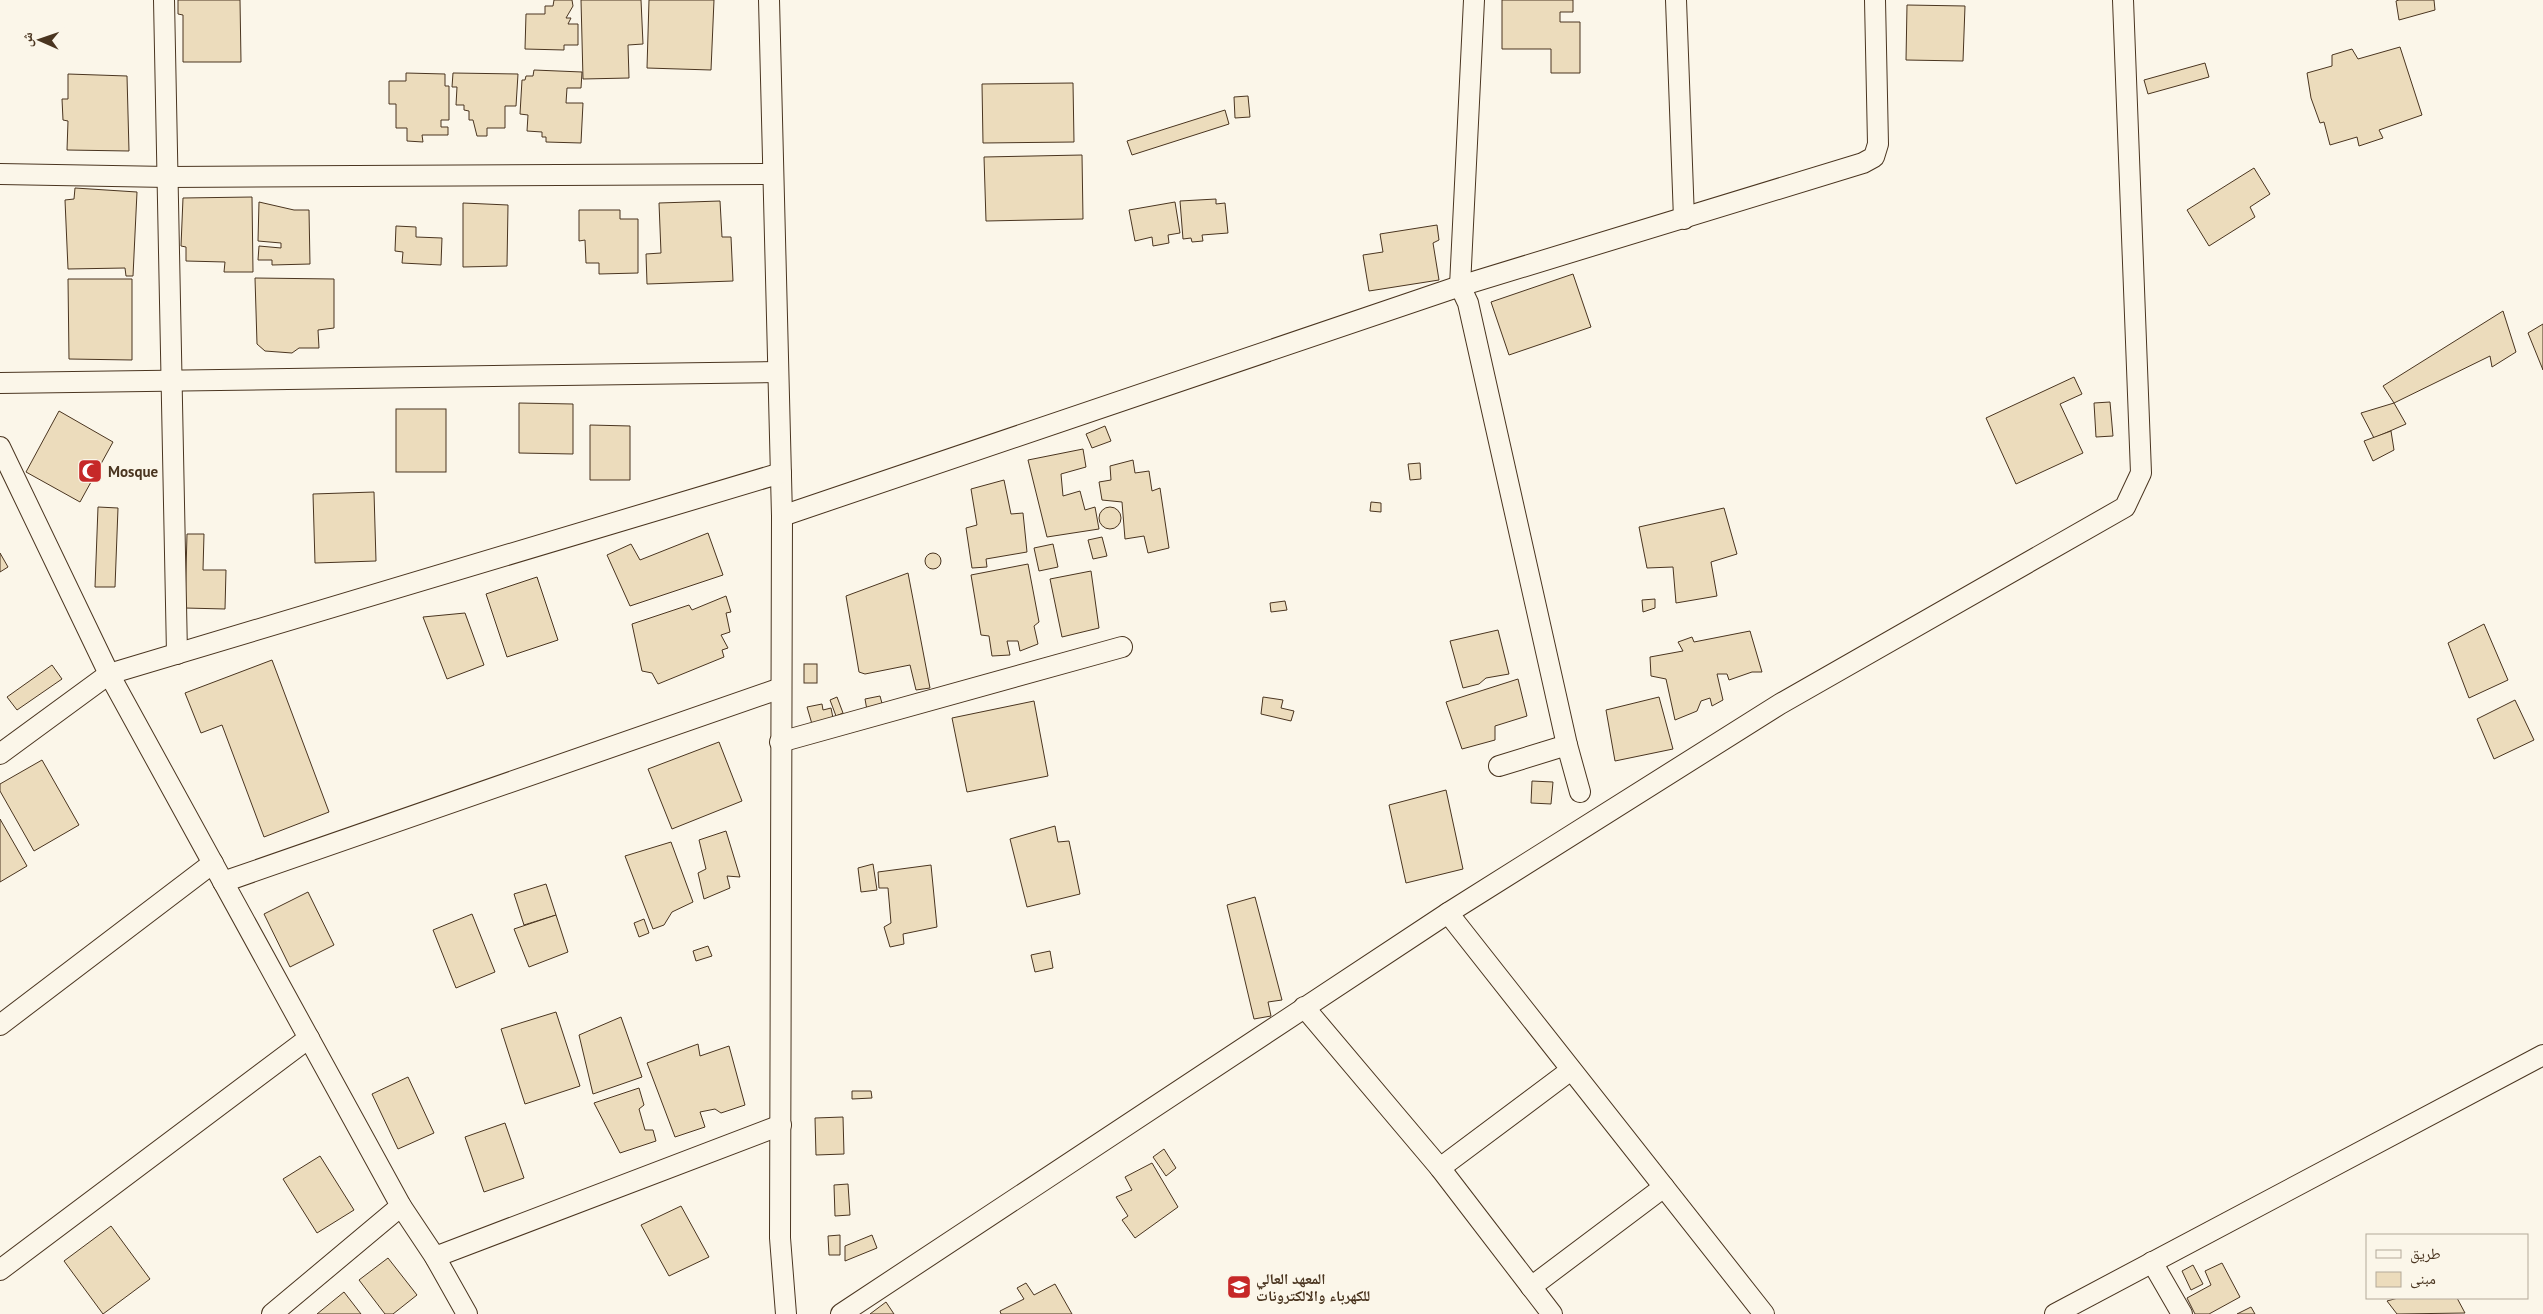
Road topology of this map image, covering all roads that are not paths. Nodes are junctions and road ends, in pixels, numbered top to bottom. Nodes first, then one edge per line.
1 (164, 0) edge
2 (770, 0) edge
3 (1474, 0) edge
4 (1676, 0) edge
5 (1874, 0) edge
6 (2123, 0) edge
7 (0, 174) edge
8 (773, 174) junction
9 (168, 177) junction
10 (1684, 219) junction
11 (1460, 286) junction
12 (778, 372) junction
13 (172, 381) junction
14 (0, 383) edge
15 (0, 447) edge
16 (780, 473) junction
17 (782, 516) junction
18 (1122, 647) dead end
19 (177, 654) junction
20 (109, 674) junction
21 (781, 688) junction
22 (780, 742) junction
23 (1568, 745) junction
24 (0, 754) edge
25 (1498, 766) dead end
26 (1580, 792) dead end
27 (213, 863) junction
28 (223, 882) junction
29 (1448, 913) junction
30 (1304, 1007) junction
31 (0, 1025) edge
32 (309, 1038) junction
33 (2543, 1055) edge
34 (1571, 1070) junction
35 (781, 1125) junction
36 (1440, 1168) junction
37 (1664, 1187) junction
38 (401, 1206) junction
39 (435, 1257) junction
40 (2152, 1262) junction
41 (0, 1270) edge
42 (1531, 1287) junction
43 (272, 1314) edge
44 (467, 1314) edge
45 (786, 1314) edge
46 (841, 1314) edge
47 (1552, 1314) edge
48 (1764, 1314) edge
49 (2056, 1314) edge
50 (2182, 1314) edge

1 - 9 street
2 - 8 street
3 - 11 street
4 - 10 street
5 - 10 street
6 - 29 street
7 - 9 street
8 - 9 street
8 - 12 street
9 - 13 street
10 - 11 street
11 - 17 street
11 - 23 street
12 - 13 street
12 - 16 street
13 - 14 street
13 - 19 street
15 - 20 street
16 - 17 street
16 - 19 street
17 - 21 street
18 - 22 street
19 - 20 street
20 - 24 street
20 - 27 street
21 - 22 street
21 - 28 street
22 - 35 street
23 - 25 street
23 - 26 street
27 - 28 street
27 - 31 street
28 - 32 street
29 - 30 street
29 - 34 street
30 - 36 street
30 - 46 street
32 - 38 street
32 - 41 street
33 - 40 street
34 - 36 street
34 - 37 street
35 - 39 street
35 - 45 street
36 - 42 street
37 - 42 street
37 - 48 street
38 - 39 street
38 - 43 street
39 - 44 street
40 - 49 street
40 - 50 street
42 - 47 street

